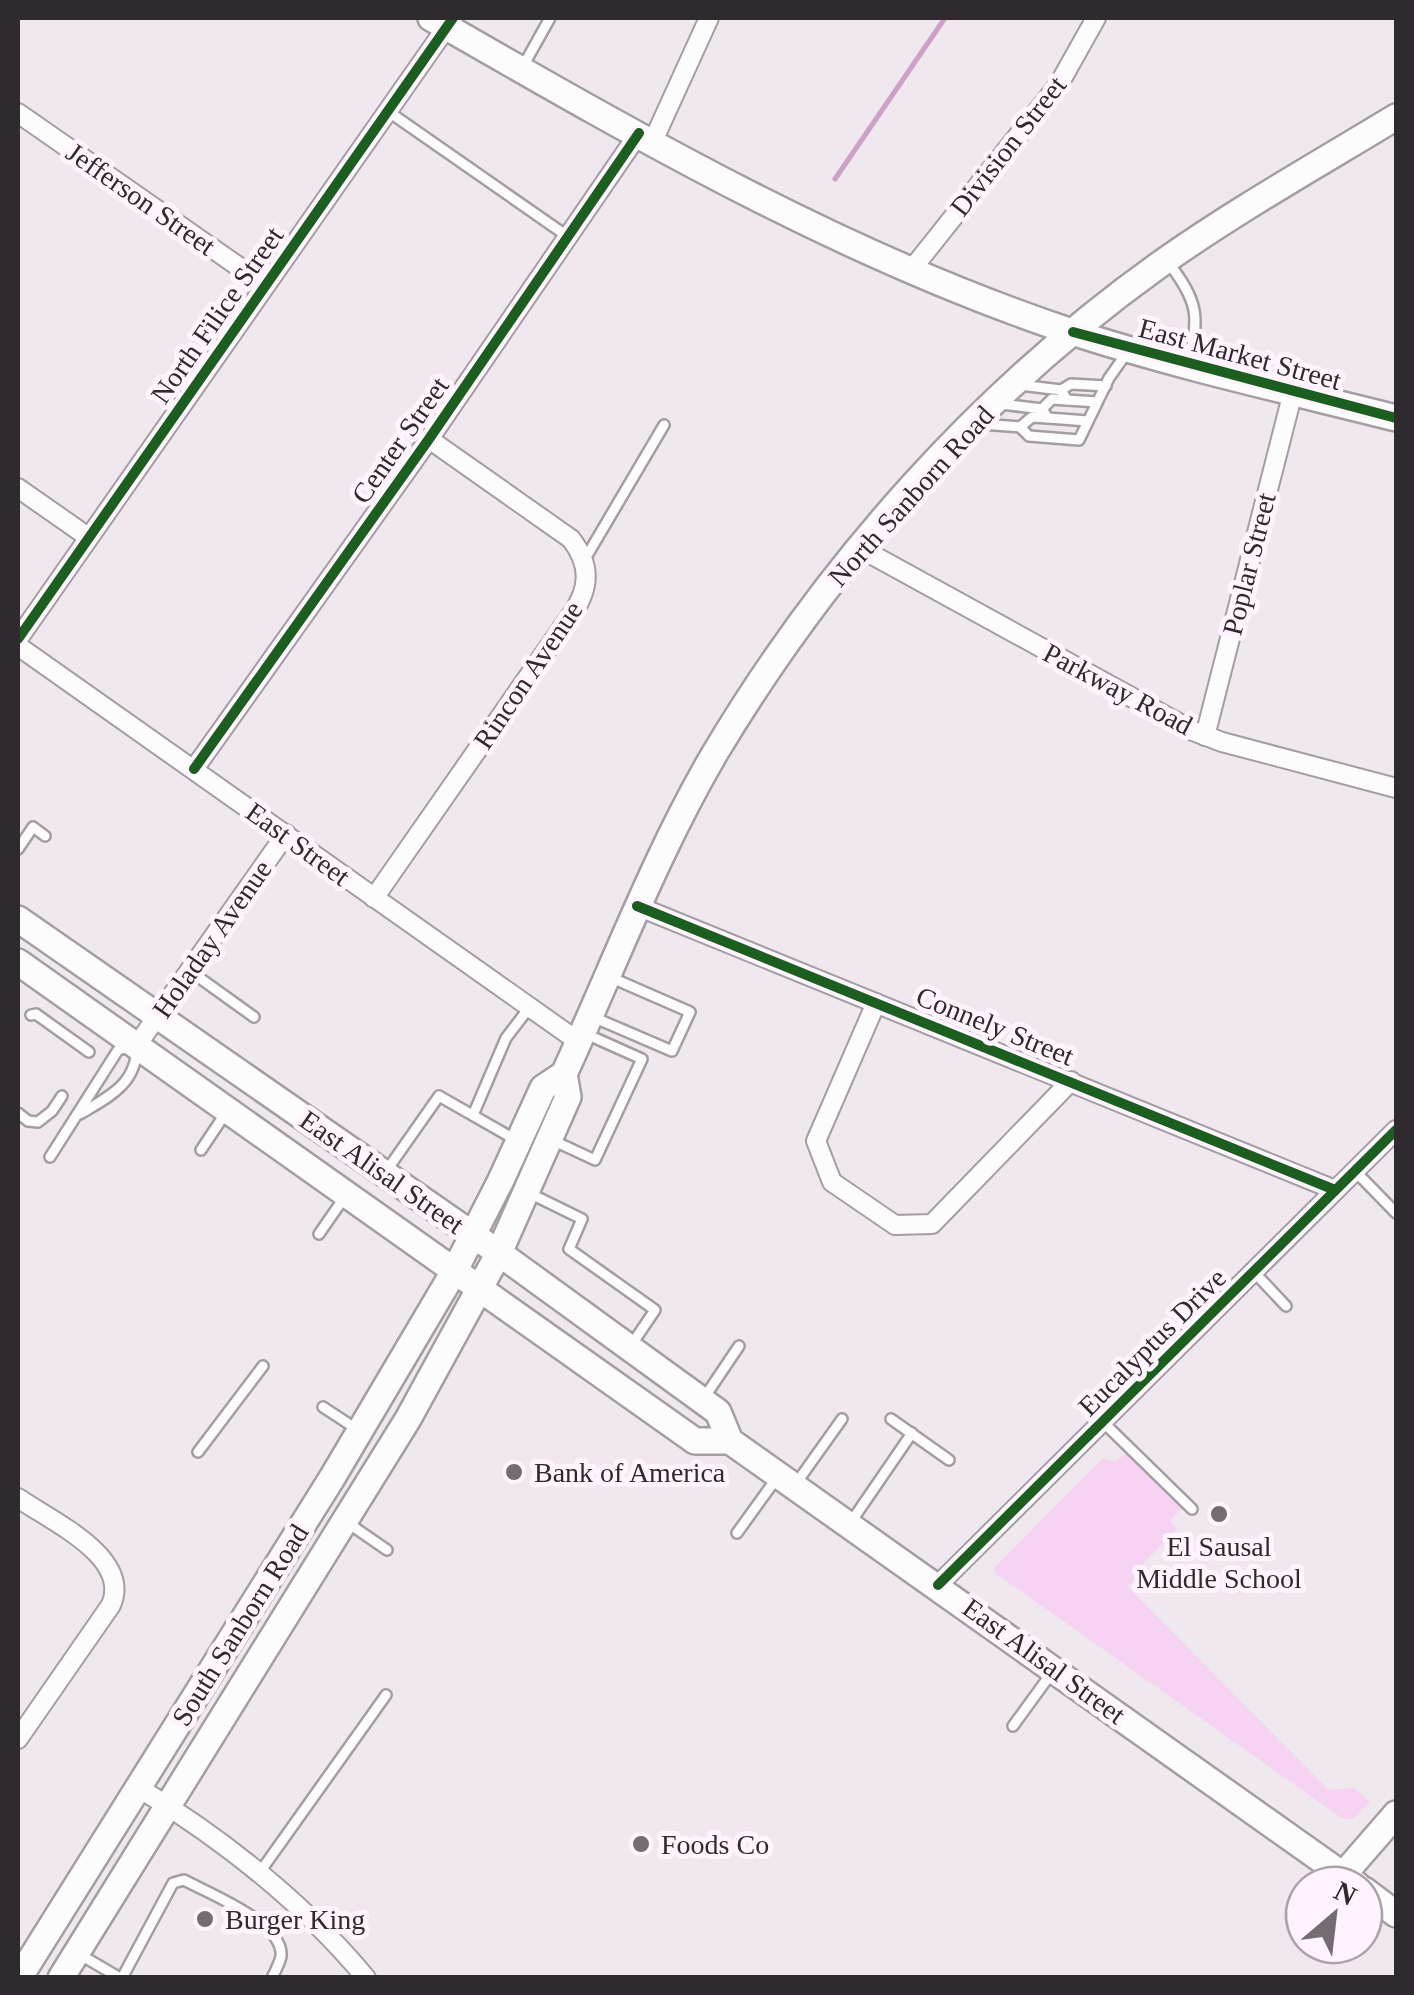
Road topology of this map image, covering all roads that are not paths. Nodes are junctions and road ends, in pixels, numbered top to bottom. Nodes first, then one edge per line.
1 (550, 18) edge
2 (709, 18) edge
3 (1096, 18) edge
4 (444, 21) edge
5 (522, 68) junction
6 (389, 112) junction
7 (18, 113) edge
8 (1396, 117) edge
9 (646, 138) junction
10 (570, 237) junction
11 (1166, 260) junction
12 (912, 269) junction
13 (265, 285) junction
14 (1073, 332) junction
15 (1130, 349) junction
16 (1188, 364) junction
17 (1015, 385) junction
18 (1106, 386) junction
19 (1060, 390) junction
20 (1293, 392) junction
21 (1067, 400) junction
22 (1098, 402) junction
23 (995, 404) junction
24 (1045, 413) junction
25 (1396, 418) edge
26 (1088, 421) junction
27 (975, 423) junction
28 (664, 425) dead end
29 (1020, 426) junction
30 (429, 440) junction
31 (18, 488) edge
32 (88, 538) junction
33 (858, 546) junction
34 (584, 562) junction
35 (18, 642) edge
36 (1205, 736) junction
37 (194, 769) junction
38 (1396, 788) edge
39 (286, 834) junction
40 (45, 836) dead end
41 (18, 849) edge
42 (374, 898) junction
43 (636, 906) junction
44 (18, 919) edge
45 (18, 962) edge
46 (190, 971) junction
47 (607, 976) junction
48 (876, 1003) junction
49 (530, 1007) junction
50 (31, 1015) dead end
51 (158, 1015) junction
52 (254, 1017) dead end
53 (584, 1030) junction
54 (137, 1045) junction
55 (89, 1052) dead end
56 (564, 1074) junction
57 (1070, 1081) junction
58 (62, 1096) dead end
59 (228, 1111) junction
60 (18, 1113) edge
61 (80, 1114) junction
62 (473, 1115) junction
63 (1396, 1130) edge
64 (550, 1138) junction
65 (519, 1142) junction
66 (201, 1150) dead end
67 (50, 1157) dead end
68 (1355, 1171) junction
69 (385, 1174) junction
70 (1335, 1190) junction
71 (527, 1192) junction
72 (347, 1194) junction
73 (1396, 1213) edge
74 (319, 1234) dead end
75 (473, 1235) junction
76 (499, 1253) junction
77 (455, 1270) junction
78 (1254, 1272) junction
79 (482, 1289) junction
80 (1286, 1306) dead end
81 (740, 1346) dead end
82 (628, 1350) junction
83 (262, 1366) dead end
84 (702, 1401) junction
85 (323, 1407) dead end
86 (842, 1419) dead end
87 (891, 1419) dead end
88 (1103, 1422) junction
89 (360, 1431) junction
90 (912, 1434) junction
91 (730, 1441) junction
92 (198, 1452) dead end
93 (949, 1460) dead end
94 (787, 1480) junction
95 (18, 1498) edge
96 (1192, 1509) dead end
97 (345, 1522) junction
98 (850, 1524) junction
99 (737, 1534) dead end
100 (387, 1550) dead end
101 (938, 1585) junction
102 (1054, 1669) junction
103 (386, 1695) dead end
104 (1014, 1726) dead end
105 (18, 1739) edge
106 (139, 1788) junction
107 (170, 1807) junction
108 (1396, 1814) edge
109 (1329, 1865) edge
110 (1360, 1865) edge
111 (260, 1872) junction
112 (76, 1953) junction
113 (357, 1975) edge
114 (20, 1978) edge
115 (62, 1978) edge
116 (121, 1978) edge
117 (272, 1978) edge

1 - 5 lane
2 - 9 street, Center Street
3 - 12 street, Division Street
4 - 5 main road, East Market Street
4 - 6 street, North Filice Street
5 - 9 main road, East Market Street
6 - 10 lane
6 - 13 street, North Filice Street
7 - 13 street, Jefferson Street
8 - 11 main road, North Sanborn Road
9 - 10 street, Center Street
9 - 12 main road, East Market Street
10 - 30 street, Center Street
11 - 14 main road, North Sanborn Road
11 - 16 lane
12 - 14 main road, East Market Street
13 - 32 street, North Filice Street
14 - 15 main road, East Market Street
14 - 17 main road, North Sanborn Road
15 - 16 main road, East Market Street
15 - 18 lane
16 - 20 main road, East Market Street
17 - 19 lane
17 - 23 main road, North Sanborn Road
18 - 19 lane
18 - 22 lane
19 - 21 lane
20 - 25 main road, East Market Street
20 - 36 street, Poplar Street
21 - 22 lane
21 - 24 lane
22 - 26 lane
23 - 24 lane
23 - 27 main road, North Sanborn Road
24 - 26 lane
24 - 29 lane
26 - 29 lane
27 - 29 lane
27 - 33 main road, North Sanborn Road
28 - 34 lane
30 - 34 street, Rincon Avenue
30 - 37 street, Center Street
31 - 32 street
32 - 35 street, North Filice Street
33 - 36 street, Parkway Road
33 - 43 main road, North Sanborn Road
34 - 42 street, Rincon Avenue
35 - 37 street, East Street
36 - 38 street, Parkway Road
37 - 39 street, East Street
39 - 42 street, East Street
39 - 46 street, Holaday Avenue
40 - 41 lane
42 - 49 street, East Street
43 - 47 main road, North Sanborn Road
43 - 48 street, Connely Street
44 - 51 main road, East Alisal Street
45 - 54 main road, East Alisal Street
46 - 51 street, Holaday Avenue
46 - 52 lane
47 - 53 main road, North Sanborn Road
47 - 53 lane
48 - 57 street, Connely Street
48 - 57 street
49 - 53 street, East Street
49 - 62 lane
50 - 55 lane
51 - 54 street, Holaday Avenue
51 - 69 main road, East Alisal Street
53 - 56 main road, North Sanborn Road
53 - 64 lane
54 - 59 main road, East Alisal Street
54 - 61 lane
54 - 61 lane
56 - 64 main road, North Sanborn Road
56 - 65 main road, North Sanborn Road
57 - 70 street, Connely Street
58 - 60 lane
59 - 66 lane
59 - 72 main road, East Alisal Street
61 - 67 lane
62 - 65 lane
62 - 69 lane
63 - 68 street, Eucalyptus Drive
64 - 71 main road, North Sanborn Road
65 - 75 main road, North Sanborn Road
68 - 70 street, Eucalyptus Drive
68 - 73 lane
69 - 75 main road, East Alisal Street
70 - 78 street, Eucalyptus Drive
71 - 76 main road, North Sanborn Road
71 - 82 lane
72 - 74 lane
72 - 77 main road, East Alisal Street
75 - 76 main road, East Alisal Street
75 - 77 main road, North Sanborn Road
76 - 79 main road, North Sanborn Road
76 - 82 main road, East Alisal Street
77 - 79 main road, East Alisal Street
77 - 89 main road, South Sanborn Road
78 - 80 lane
78 - 88 street, Eucalyptus Drive
79 - 91 main road, East Alisal Street
79 - 97 main road, South Sanborn Road
81 - 84 lane
82 - 84 main road, East Alisal Street
83 - 92 lane
84 - 91 main road, East Alisal Street
85 - 89 lane
86 - 94 lane
87 - 90 lane
88 - 96 lane
88 - 101 street, Eucalyptus Drive
89 - 106 main road, South Sanborn Road
90 - 93 lane
90 - 98 lane
91 - 94 main road, East Alisal Street
94 - 98 main road, East Alisal Street
94 - 99 lane
95 - 105 street
97 - 100 lane
97 - 107 main road, South Sanborn Road
98 - 101 main road, East Alisal Street
101 - 102 main road, East Alisal Street
102 - 104 lane
102 - 109 main road, East Alisal Street
103 - 111 lane
106 - 107 street
106 - 114 main road, South Sanborn Road
107 - 111 street
107 - 112 main road, South Sanborn Road
108 - 110 main road
111 - 113 street
112 - 115 main road, South Sanborn Road
112 - 116 lane
116 - 117 lane

